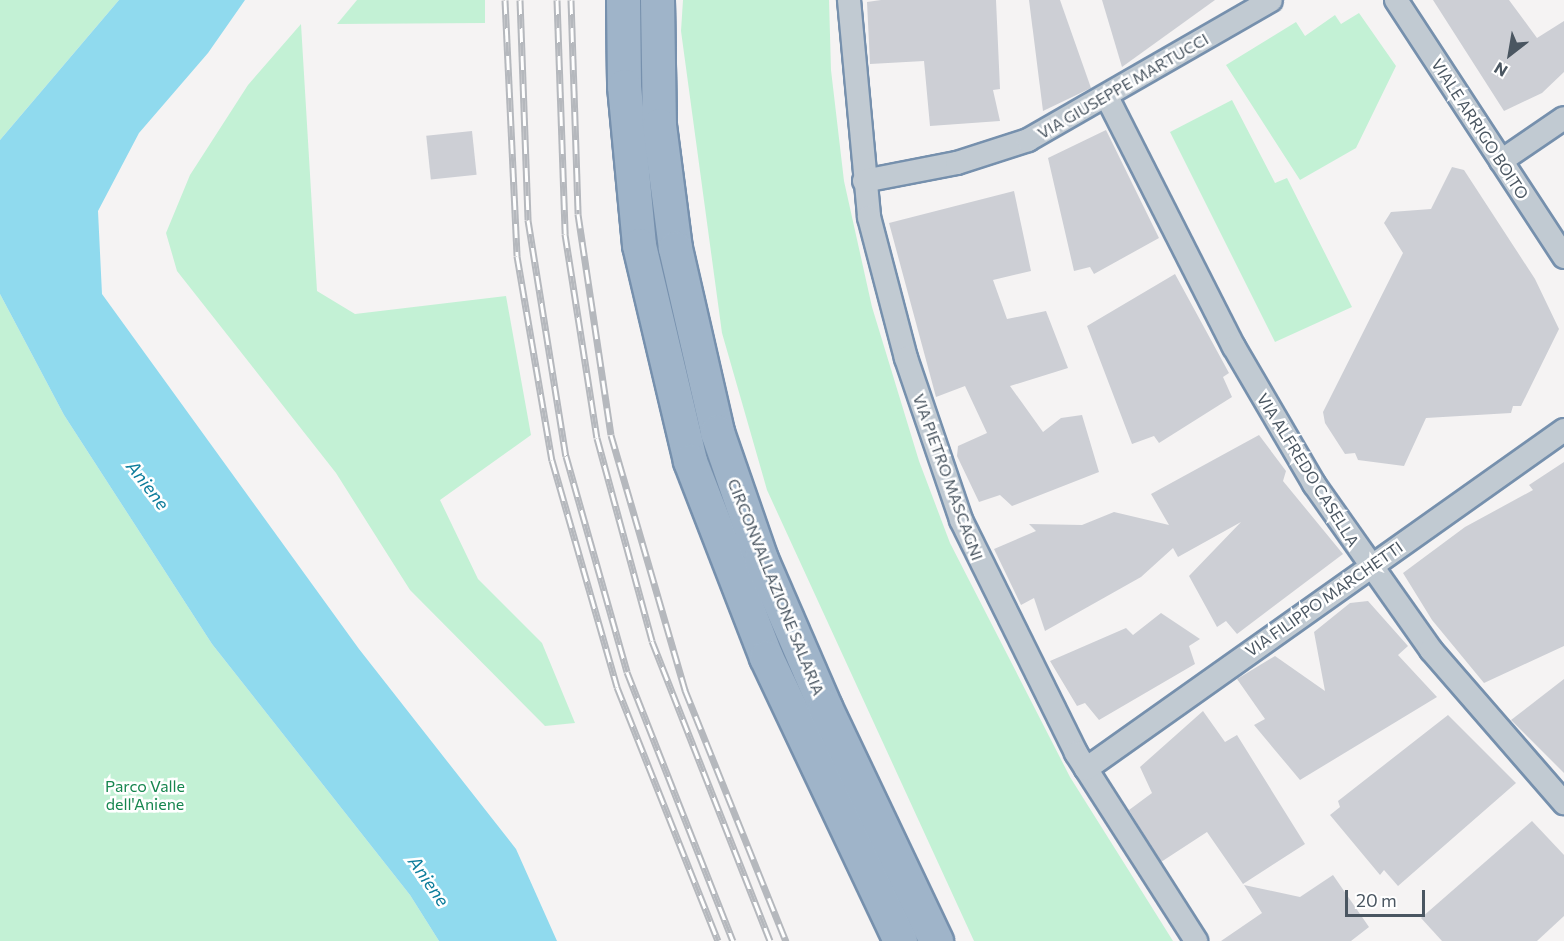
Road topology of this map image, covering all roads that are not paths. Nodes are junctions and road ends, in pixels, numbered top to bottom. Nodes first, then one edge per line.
1 (623, 0) edge
2 (657, 0) edge
3 (849, 0) edge
4 (1271, 0) edge
5 (1396, 0) edge
6 (1108, 99) junction
7 (1564, 118) edge
8 (1501, 161) junction
9 (864, 181) junction
10 (1564, 257) edge
11 (1564, 430) edge
12 (1369, 566) junction
13 (1086, 769) junction
14 (1564, 803) edge
15 (900, 941) edge
16 (936, 941) edge
17 (1196, 941) edge

1 - 15 highway, CIRCONVALLAZIONE SALARIA
2 - 16 highway, CIRCONVALLAZIONE SALARIA
3 - 9 street, VIA PIETRO MASCAGNI
4 - 6 street, VIA GIUSEPPE MARTUCCI
5 - 8 street, VIALE ARRIGO BOITO
6 - 9 street, VIA GIUSEPPE MARTUCCI
6 - 12 street, VIA ALFREDO CASELLA
7 - 8 street
8 - 10 street, VIALE ARRIGO BOITO
9 - 13 street, VIA PIETRO MASCAGNI
11 - 12 street, VIA FILIPPO MARCHETTI
12 - 13 street, VIA FILIPPO MARCHETTI
12 - 14 street, VIA ALFREDO CASELLA
13 - 17 street, VIA PIETRO MASCAGNI

